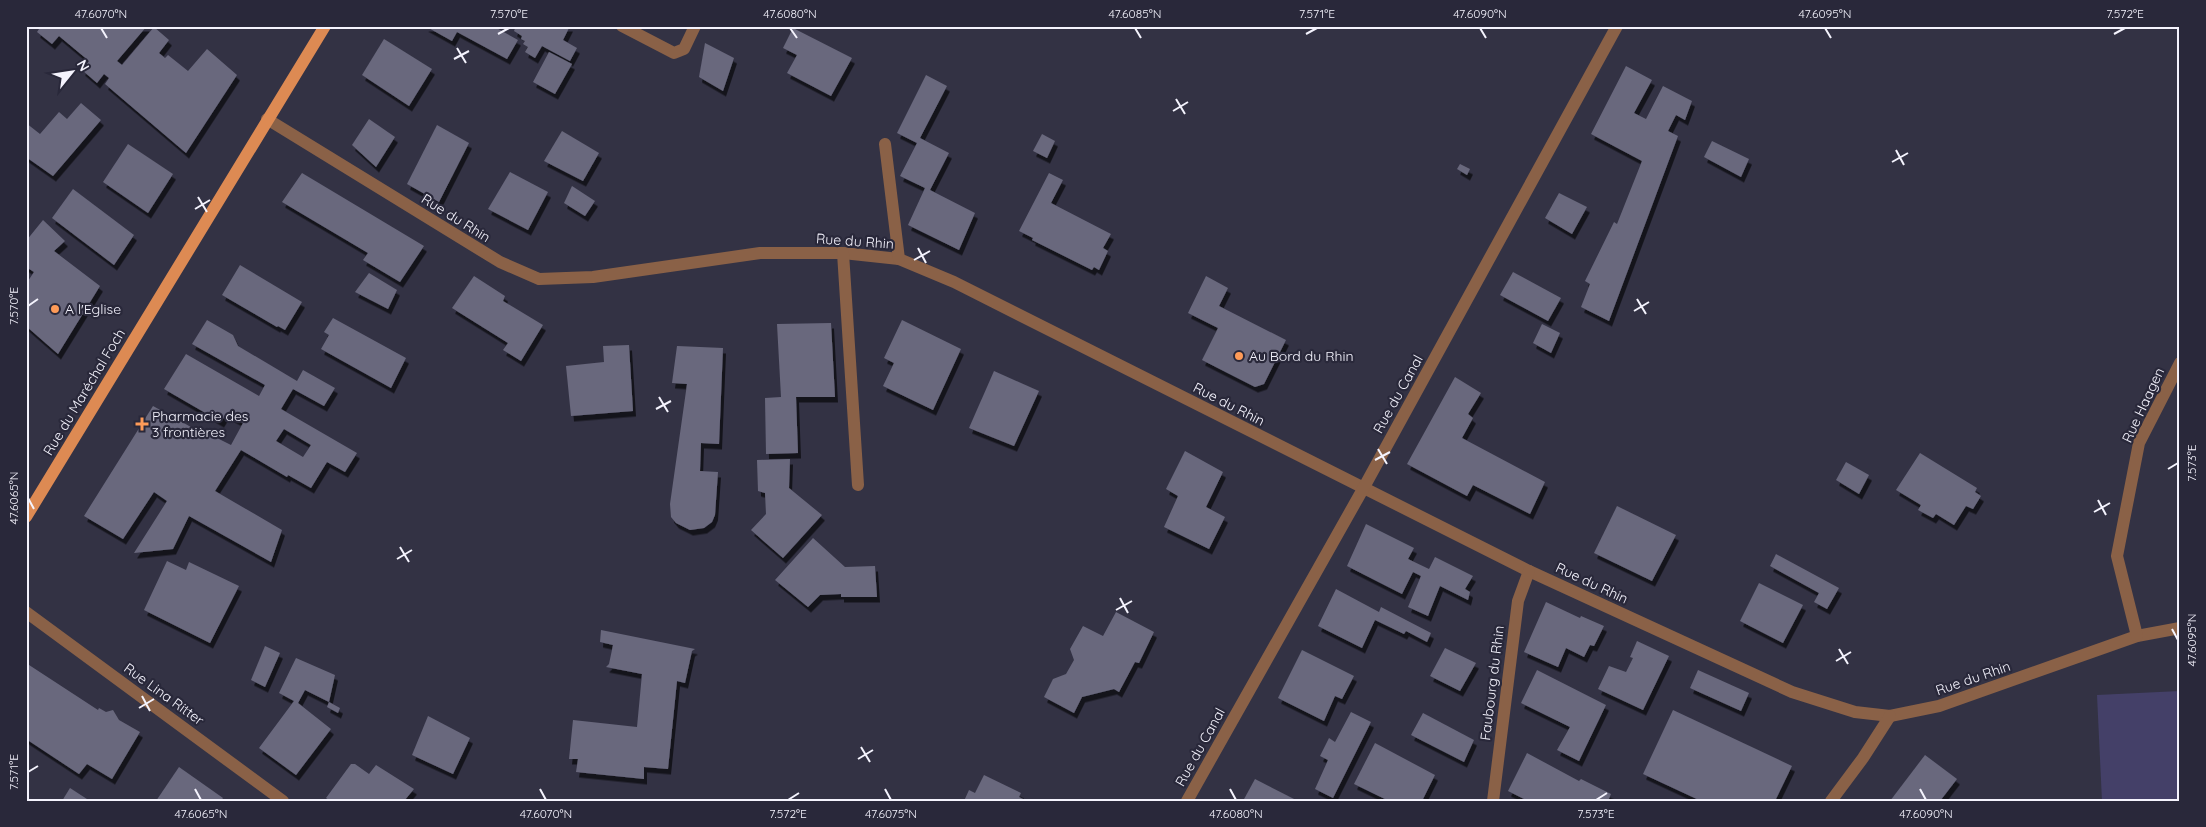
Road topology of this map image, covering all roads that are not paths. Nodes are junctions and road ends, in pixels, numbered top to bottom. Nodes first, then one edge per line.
1 (325, 26) edge
2 (622, 26) edge
3 (695, 26) edge
4 (1617, 26) edge
5 (267, 119) junction
6 (885, 144) dead end
7 (843, 253) junction
8 (899, 259) junction
9 (2180, 363) edge
10 (858, 485) dead end
11 (1363, 489) junction
12 (26, 516) edge
13 (1530, 570) junction
14 (26, 612) edge
15 (2180, 628) edge
16 (2137, 636) junction
17 (1890, 716) junction
18 (284, 801) edge
19 (1187, 801) edge
20 (1493, 801) edge
21 (1831, 801) edge

1 - 5 main road, Rue du Maréchal Foch
2 - 3 street
4 - 11 street, Rue du Canal
5 - 7 street, Rue du Rhin
5 - 12 main road, Rue du Maréchal Foch
6 - 8 street
7 - 8 street, Rue du Rhin
7 - 10 street
8 - 11 street, Rue du Rhin
9 - 16 street, Rue Haagen
11 - 13 street, Rue du Rhin
11 - 19 street, Rue du Canal
13 - 17 street, Rue du Rhin
13 - 20 street, Faubourg du Rhin
14 - 18 street, Rue Lina Ritter
15 - 16 street, Rue du Rhin
16 - 17 street, Rue du Rhin
17 - 21 street

